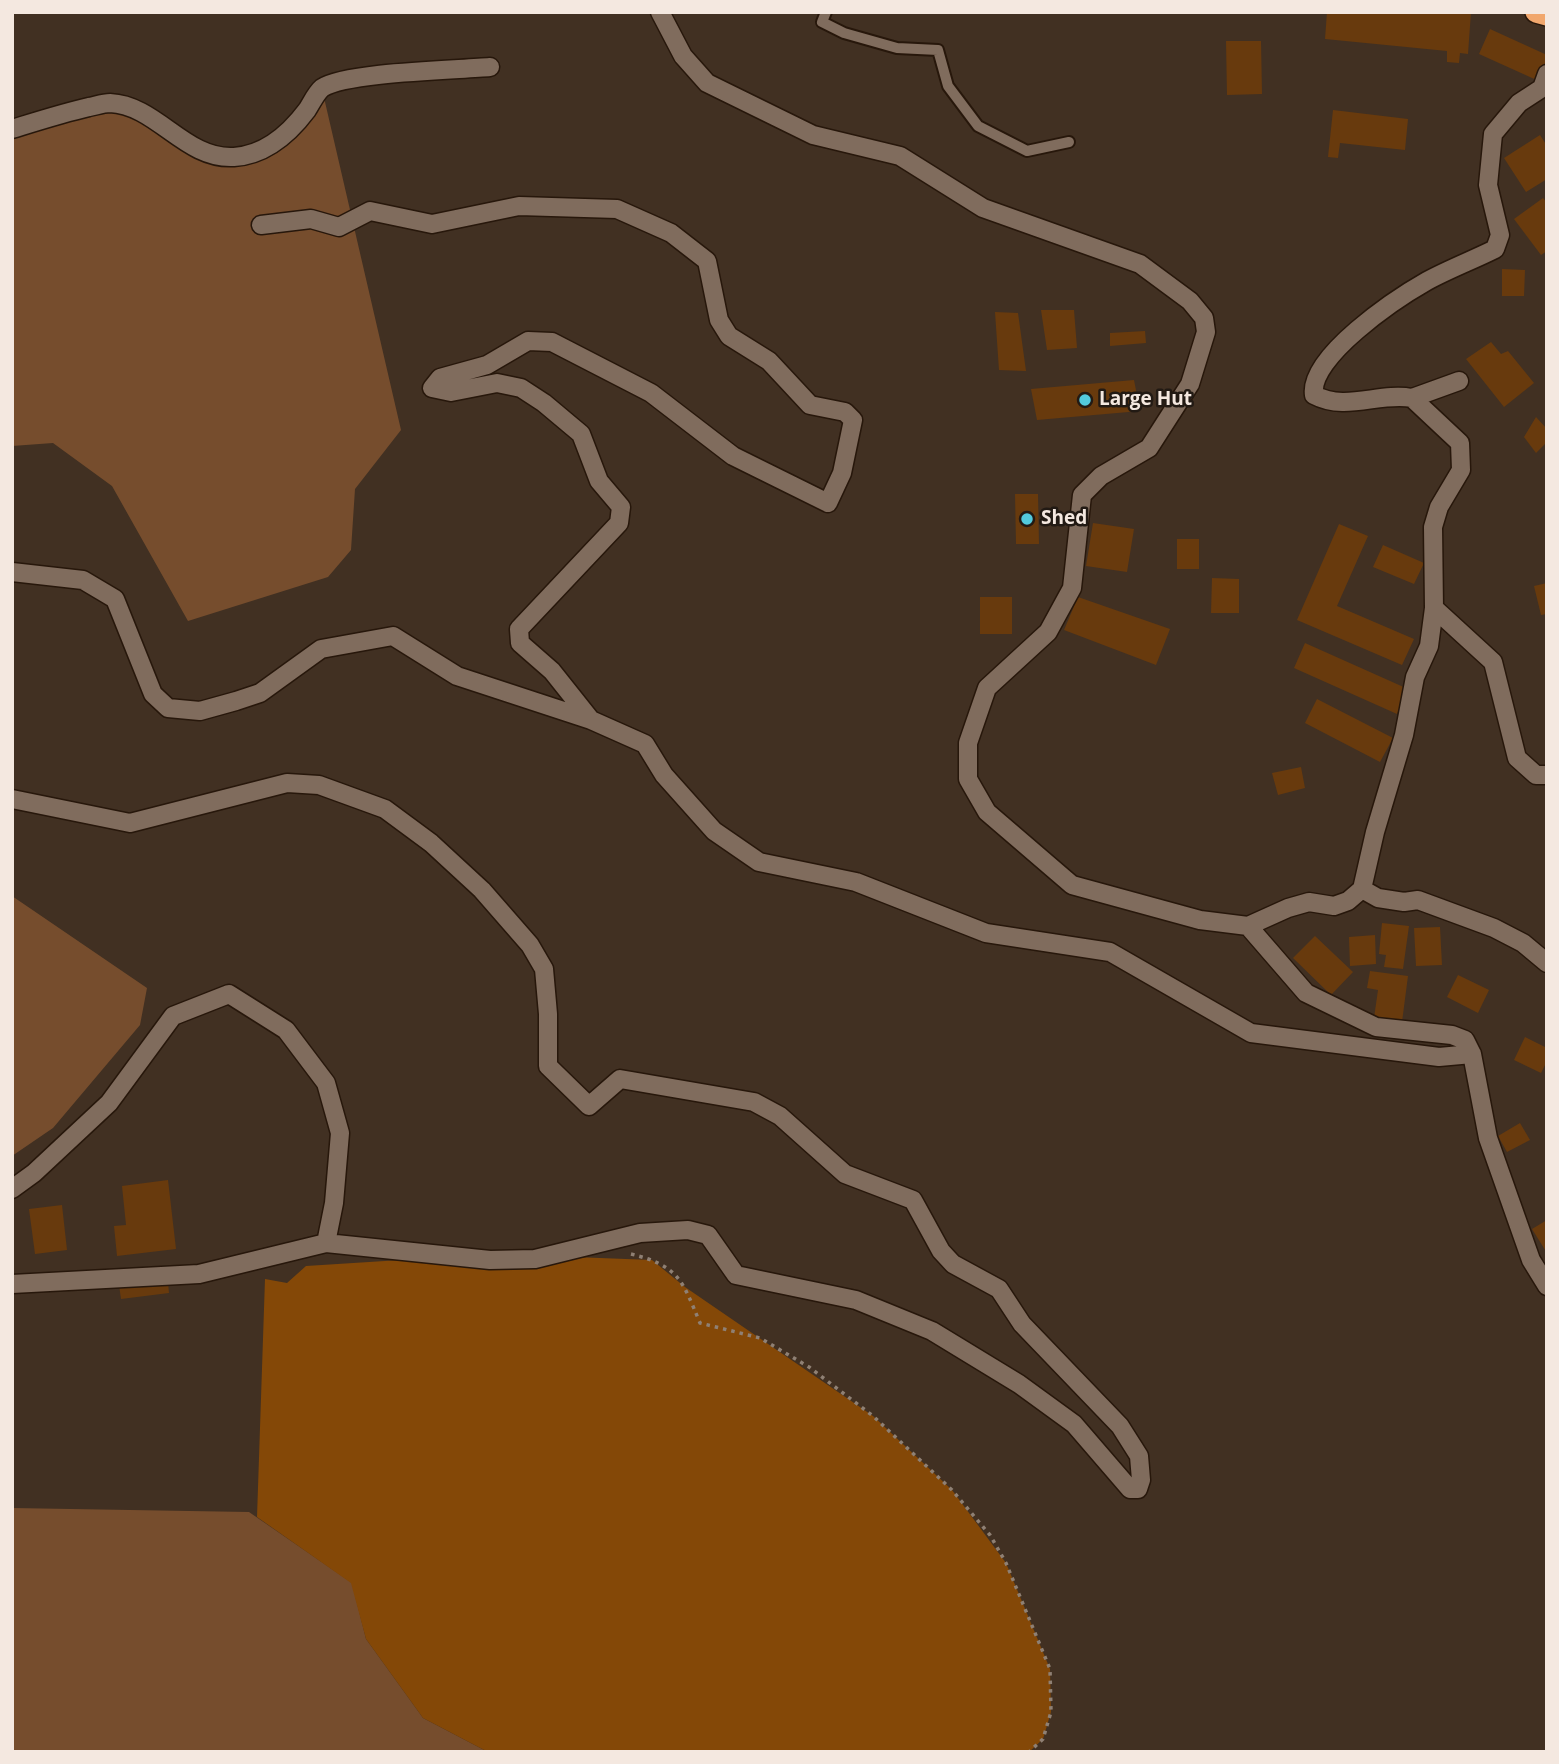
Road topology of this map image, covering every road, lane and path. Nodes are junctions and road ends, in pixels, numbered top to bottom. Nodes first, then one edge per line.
1 (660, 12) edge
2 (826, 12) edge
3 (1536, 12) edge
4 (1547, 15) edge
5 (490, 67) dead end
6 (1547, 74) edge
7 (12, 129) edge
8 (1069, 142) dead end
9 (261, 225) dead end
10 (1459, 381) dead end
11 (1412, 398) junction
12 (12, 572) edge
13 (1434, 608) junction
14 (591, 720) junction
15 (1547, 775) edge
16 (12, 799) edge
17 (1362, 890) junction
18 (1248, 926) junction
19 (1547, 963) edge
20 (1472, 1054) junction
21 (12, 1189) edge
22 (326, 1242) junction
23 (628, 1254) dead end
24 (12, 1284) edge
25 (1547, 1286) edge
26 (1029, 1752) edge

1 - 18 street
2 - 8 lane
3 - 4 highway
5 - 7 street
6 - 11 street
9 - 14 street
10 - 11 street
11 - 13 street
12 - 14 street
13 - 15 street
13 - 17 street
14 - 20 street
16 - 22 street
17 - 18 street
17 - 19 street
18 - 20 street
20 - 25 street
21 - 22 street
22 - 24 street
23 - 26 path

